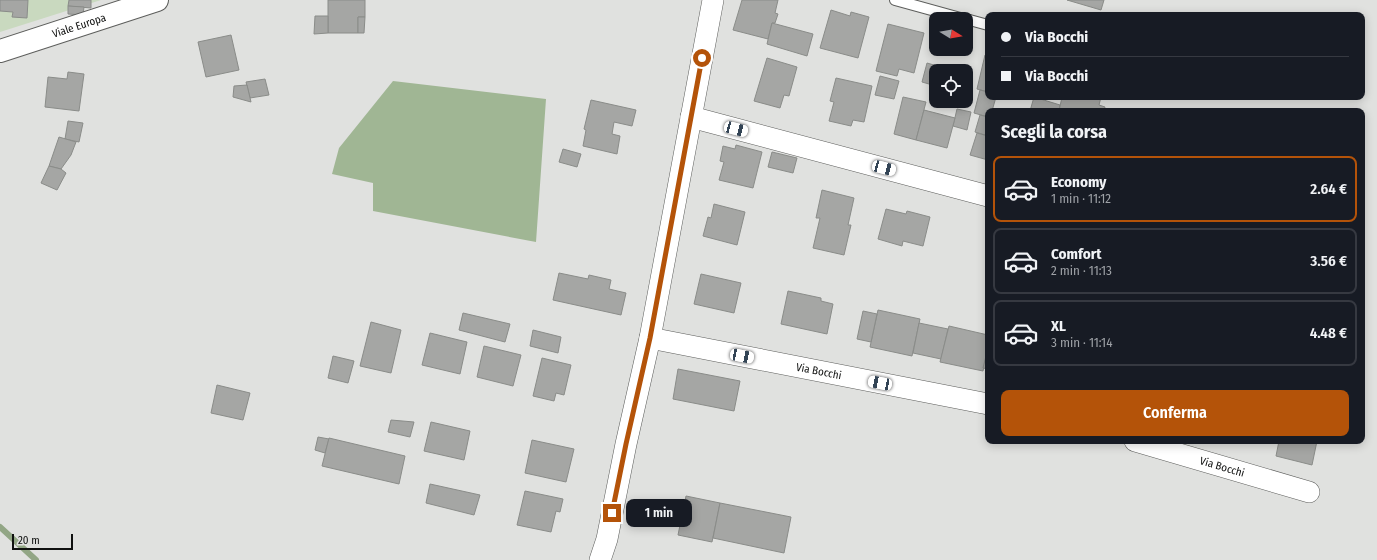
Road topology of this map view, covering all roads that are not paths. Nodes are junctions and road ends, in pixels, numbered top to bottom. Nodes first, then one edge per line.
1 (157, 0) edge
2 (713, 0) edge
3 (895, 0) edge
4 (939, 12) edge
5 (973, 21) edge
6 (985, 25) edge
7 (0, 51) edge
8 (691, 117) junction
9 (985, 195) edge
10 (650, 338) junction
11 (985, 403) edge
12 (1145, 444) edge
13 (1309, 492) dead end
14 (600, 560) edge

1 - 7 main road, Viale Europa
2 - 8 street
3 - 4 lane
5 - 6 lane
8 - 9 street
8 - 10 street
10 - 11 street, Via Bocchi
10 - 14 street
12 - 13 street, Via Bocchi

